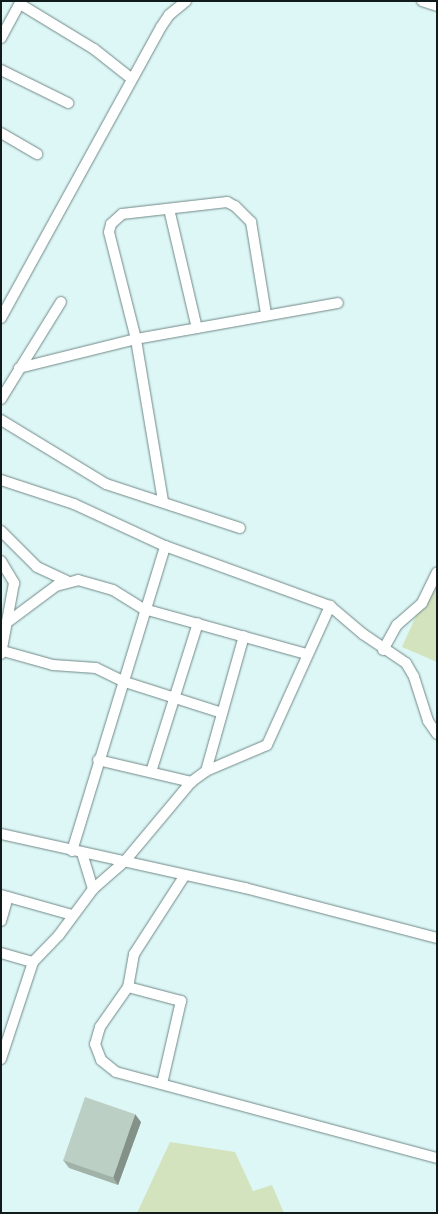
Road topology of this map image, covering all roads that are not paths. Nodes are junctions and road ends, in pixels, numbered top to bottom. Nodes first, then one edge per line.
1 (186, 1) edge
2 (422, 1) edge
3 (21, 3) edge
4 (437, 6) edge
5 (4, 26) edge
6 (1, 38) edge
7 (1, 70) edge
8 (132, 78) junction
9 (68, 103) dead end
10 (1, 133) edge
11 (37, 154) dead end
12 (169, 209) junction
13 (61, 302) dead end
14 (338, 303) dead end
15 (266, 314) junction
16 (1, 318) edge
17 (196, 328) junction
18 (136, 339) junction
19 (20, 368) junction
20 (1, 399) edge
21 (1, 420) edge
22 (1, 480) edge
23 (163, 501) junction
24 (240, 528) dead end
25 (1, 532) edge
26 (166, 546) junction
27 (1, 561) edge
28 (437, 572) edge
29 (67, 581) junction
30 (330, 606) junction
31 (144, 610) junction
32 (9, 621) junction
33 (198, 623) junction
34 (244, 636) junction
35 (383, 650) junction
36 (2, 652) edge
37 (306, 654) junction
38 (125, 682) junction
39 (175, 698) junction
40 (222, 712) junction
41 (437, 734) edge
42 (98, 760) junction
43 (206, 771) junction
44 (151, 772) junction
45 (191, 782) junction
46 (1, 834) edge
47 (77, 852) junction
48 (125, 861) junction
49 (184, 875) junction
50 (92, 889) junction
51 (5, 896) edge
52 (72, 915) junction
53 (1, 921) edge
54 (437, 938) edge
55 (1, 953) edge
56 (33, 962) junction
57 (128, 987) junction
58 (1, 1059) edge
59 (162, 1084) junction
60 (437, 1158) edge

1 - 8 street
2 - 4 street
3 - 5 street
3 - 8 street
5 - 6 street
7 - 9 street
8 - 16 street
10 - 11 street
12 - 15 street
12 - 17 street
12 - 18 street
13 - 19 street
14 - 15 street
15 - 17 street
17 - 18 street
18 - 19 street
18 - 23 street
19 - 20 street
21 - 23 street
22 - 26 street
23 - 24 street
25 - 29 street
26 - 30 street
26 - 31 street
27 - 32 street
28 - 35 street
29 - 31 street
29 - 32 street
30 - 35 street
30 - 37 street
31 - 33 street
31 - 38 street
32 - 36 street
33 - 34 street
33 - 39 street
34 - 37 street
34 - 40 street
35 - 41 street
36 - 38 street
37 - 43 street
38 - 39 street
38 - 42 street
39 - 40 street
39 - 44 street
40 - 43 street
42 - 44 street
42 - 47 street
43 - 45 street
44 - 45 street
45 - 48 street
46 - 47 street
47 - 48 street
47 - 50 street
48 - 49 street
48 - 50 street
49 - 54 street
49 - 57 street
50 - 52 street
51 - 52 street
51 - 53 street
52 - 56 street
55 - 56 street
56 - 58 street
57 - 59 street
57 - 59 street
59 - 60 street

